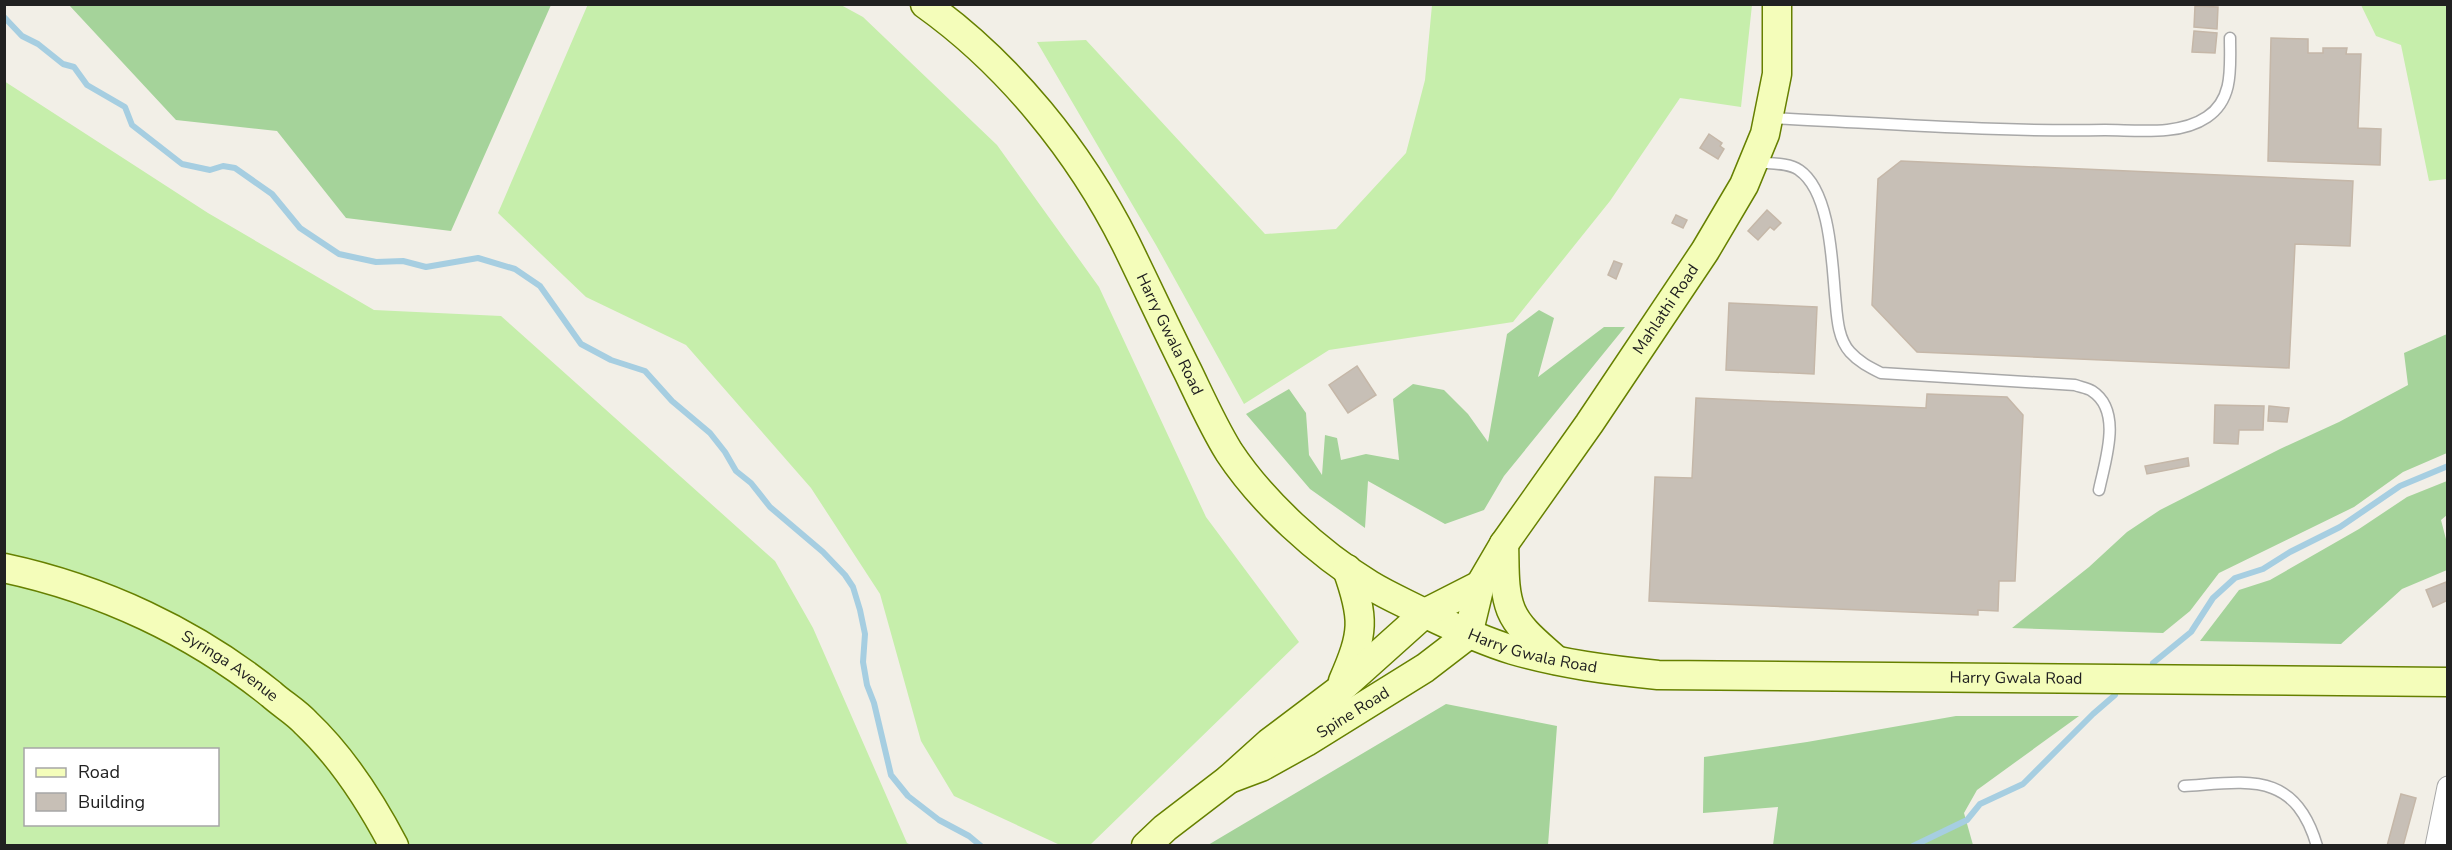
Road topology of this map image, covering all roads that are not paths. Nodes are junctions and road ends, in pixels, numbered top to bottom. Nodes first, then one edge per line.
1 (925, 4) edge
2 (1777, 4) edge
3 (2230, 38) dead end
4 (1768, 118) junction
5 (1754, 162) junction
6 (2100, 490) dead end
7 (1504, 544) junction
8 (4, 568) edge
9 (1347, 569) junction
10 (1480, 585) junction
11 (1425, 613) junction
12 (1468, 635) junction
13 (1556, 660) junction
14 (2448, 682) edge
15 (1338, 691) junction
16 (1229, 779) junction
17 (2184, 786) dead end
18 (2448, 787) edge
19 (394, 846) edge
20 (1146, 846) edge
21 (2317, 846) edge
22 (2436, 846) edge

1 - 9 main road, Harry Gwala Road
2 - 4 main road, Mahlathi Road
3 - 4 lane
4 - 5 main road, Mahlathi Road
5 - 6 lane
5 - 7 main road, Mahlathi Road
7 - 10 main road, Mahlathi Road
7 - 13 main road
8 - 19 main road, Syringa Avenue
9 - 11 main road, Harry Gwala Road
9 - 15 main road
10 - 11 main road
10 - 12 main road, Mahlathi Road
11 - 12 main road, Harry Gwala Road
11 - 15 main road, Spine Road
12 - 13 main road, Harry Gwala Road
12 - 16 main road, Spine Road
13 - 14 main road, Harry Gwala Road
15 - 16 main road, Spine Road
16 - 20 main road, Spine Road
17 - 21 lane
18 - 22 street

